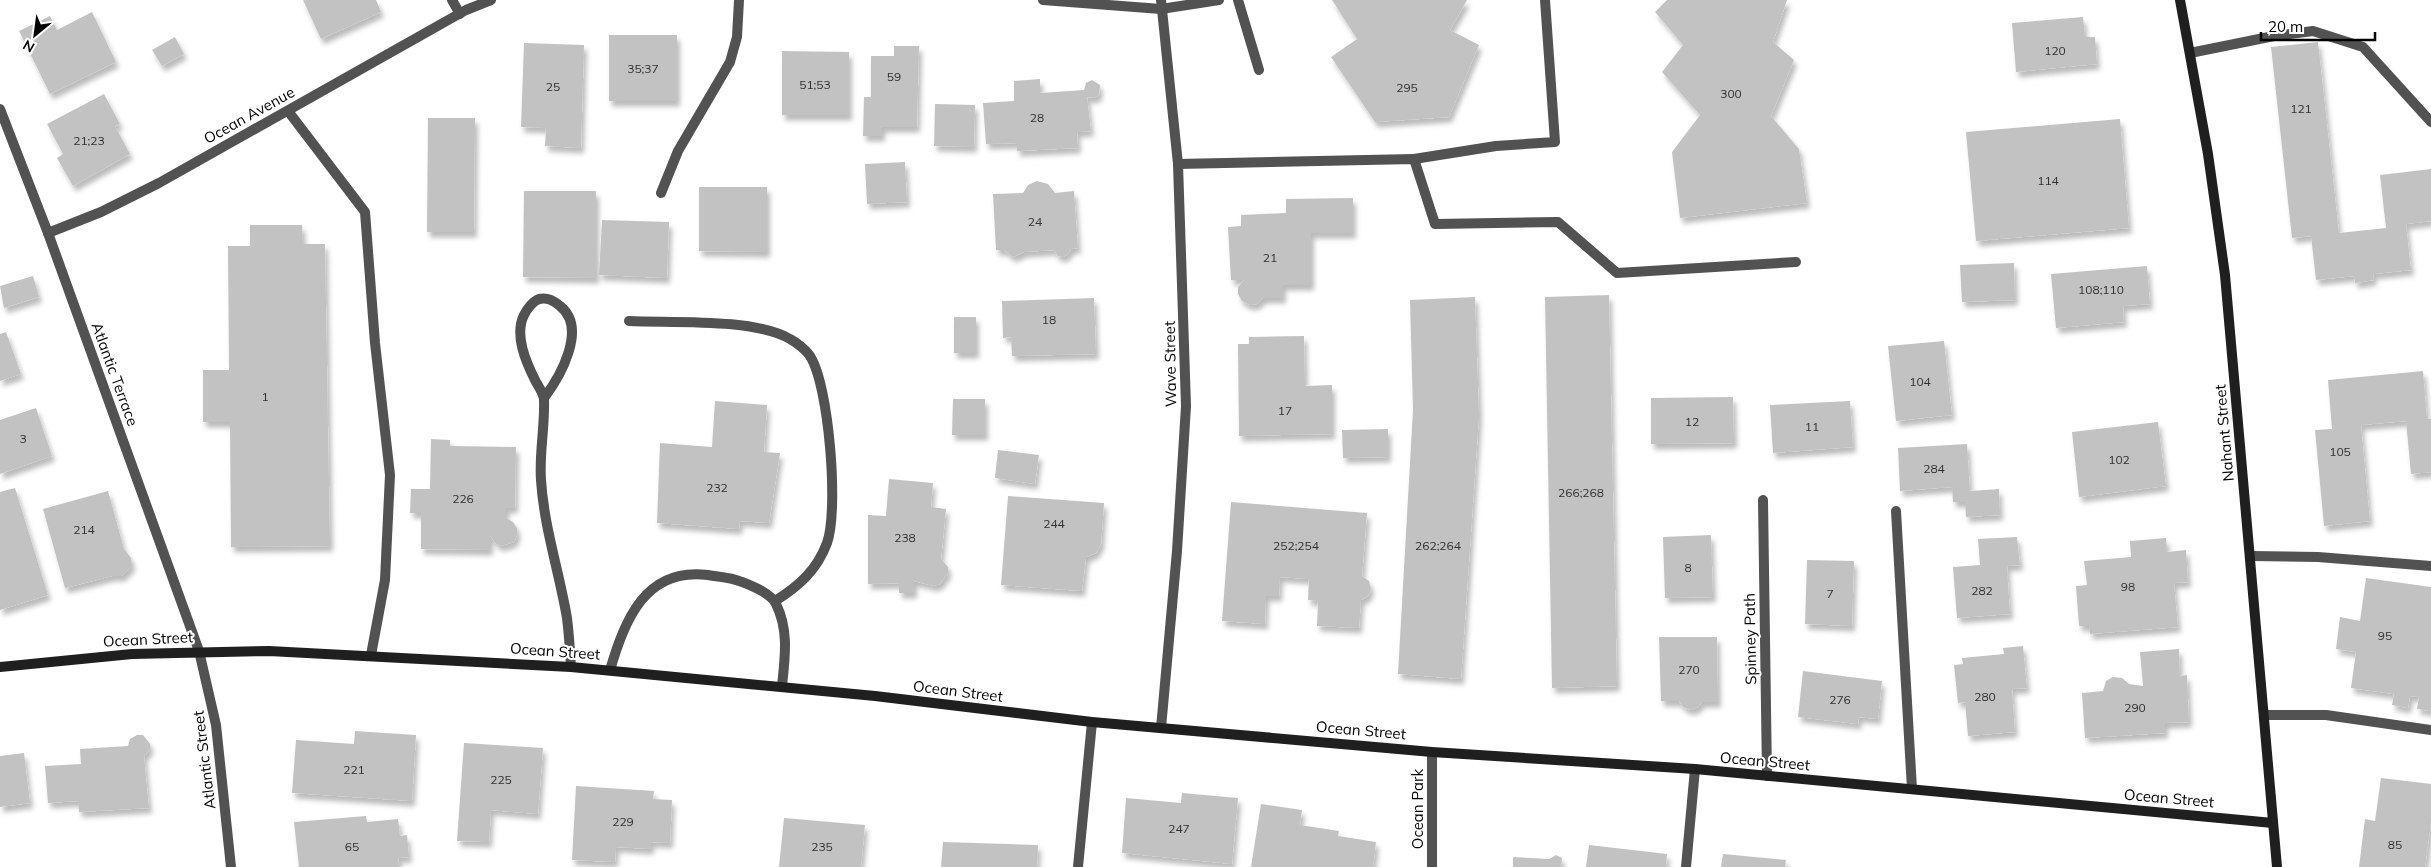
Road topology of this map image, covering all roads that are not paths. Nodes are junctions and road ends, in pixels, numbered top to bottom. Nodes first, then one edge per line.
1 (452, 0) edge
2 (491, 0) edge
3 (739, 0) edge
4 (1044, 0) edge
5 (1219, 0) edge
6 (1238, 0) edge
7 (1544, 0) edge
8 (2180, 0) edge
9 (1161, 5) edge
10 (460, 14) junction
11 (2190, 53) junction
12 (1259, 70) dead end
13 (0, 109) edge
14 (288, 110) junction
15 (2431, 122) edge
16 (1414, 159) junction
17 (1178, 164) junction
18 (661, 193) dead end
19 (48, 233) junction
20 (1796, 262) dead end
21 (629, 321) dead end
22 (544, 398) junction
23 (1762, 500) dead end
24 (1896, 511) dead end
25 (2250, 556) junction
26 (2431, 566) edge
27 (775, 601) junction
28 (199, 651) junction
29 (370, 655) junction
30 (0, 667) edge
31 (571, 667) junction
32 (610, 670) junction
33 (782, 686) junction
34 (2264, 715) junction
35 (1092, 722) junction
36 (1161, 728) junction
37 (2431, 730) edge
38 (1432, 752) junction
39 (1695, 769) junction
40 (1767, 776) junction
41 (1912, 789) junction
42 (2273, 823) junction
43 (231, 867) edge
44 (1078, 867) edge
45 (1432, 867) edge
46 (1686, 867) edge
47 (2277, 867) edge

1 - 10 street
2 - 10 street, Ocean Avenue
3 - 18 street
4 - 9 street
5 - 9 street
6 - 12 street
7 - 16 street
8 - 11 street, Nahant Street
9 - 17 street, Wave Street
10 - 14 street, Ocean Avenue
11 - 15 street
11 - 25 street, Nahant Street
13 - 19 street, Atlantic Terrace
14 - 19 street, Ocean Avenue
14 - 29 street
16 - 17 street
16 - 20 street
17 - 36 street, Wave Street
19 - 28 street, Atlantic Terrace
21 - 27 street
22 - 22 street
22 - 31 street
23 - 40 street, Spinney Path
24 - 41 street
25 - 26 street
25 - 34 street, Nahant Street
27 - 32 street
27 - 33 street
28 - 29 street, Ocean Street
28 - 30 street, Ocean Street
28 - 43 street, Atlantic Street
29 - 31 street, Ocean Street
31 - 32 street, Ocean Street
32 - 33 street, Ocean Street
33 - 35 street, Ocean Street
34 - 37 street
34 - 42 street, Nahant Street
35 - 36 street, Ocean Street
35 - 44 street
36 - 38 street, Ocean Street
38 - 39 street, Ocean Street
38 - 45 street, Ocean Park
39 - 40 street, Ocean Street
39 - 46 street
40 - 41 street, Ocean Street
41 - 42 street, Ocean Street
42 - 47 street, Nahant Street

